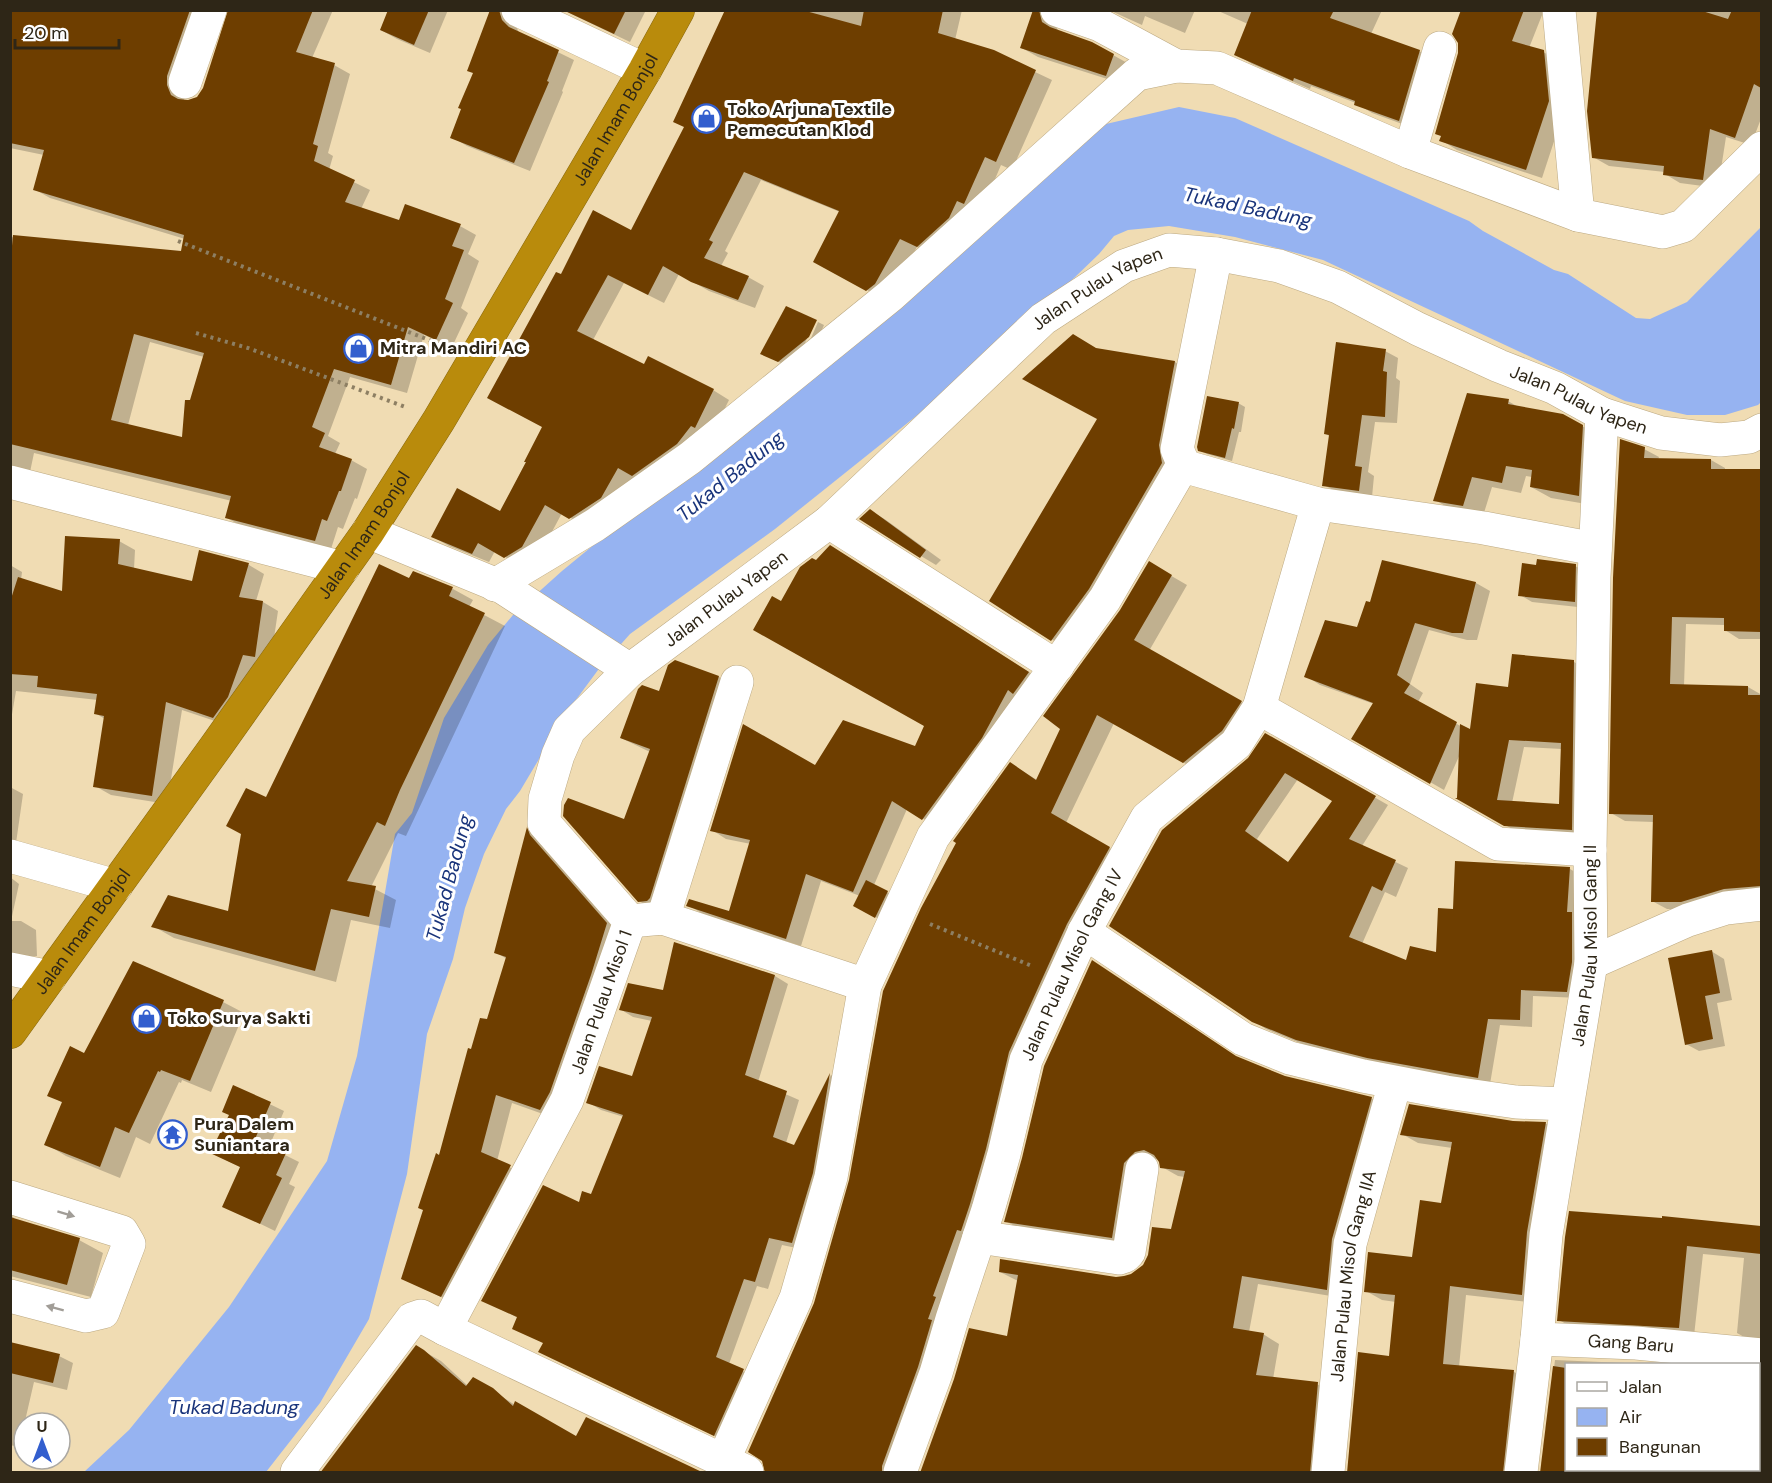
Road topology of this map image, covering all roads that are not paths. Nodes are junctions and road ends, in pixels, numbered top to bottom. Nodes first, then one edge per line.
1 (210, 10) edge
2 (518, 10) edge
3 (678, 10) edge
4 (1057, 10) edge
5 (1559, 10) edge
6 (1440, 48) dead end
7 (1176, 66) junction
8 (645, 70) junction
9 (185, 82) dead end
10 (1761, 148) edge
11 (1410, 152) junction
12 (1578, 215) junction
13 (1216, 254) junction
14 (1602, 414) junction
15 (1761, 429) edge
16 (1185, 468) junction
17 (10, 482) edge
18 (1318, 504) junction
19 (829, 522) junction
20 (368, 532) junction
21 (1595, 549) junction
22 (344, 568) junction
23 (499, 586) junction
24 (620, 664) junction
25 (1058, 665) junction
26 (737, 682) dead end
27 (1259, 708) junction
28 (1590, 850) junction
29 (10, 856) edge
30 (116, 886) junction
31 (1761, 904) edge
32 (663, 918) junction
33 (630, 921) junction
34 (1084, 932) junction
35 (1591, 963) junction
36 (10, 969) edge
37 (50, 977) junction
38 (865, 985) junction
39 (10, 1032) edge
40 (1395, 1083) junction
41 (1567, 1104) junction
42 (1142, 1169) dead end
43 (10, 1197) edge
44 (979, 1237) junction
45 (10, 1296) edge
46 (445, 1329) junction
47 (1537, 1339) junction
48 (1761, 1355) edge
49 (1717, 1358) edge
50 (735, 1467) edge
51 (297, 1473) edge
52 (900, 1473) edge
53 (1328, 1473) edge
54 (1521, 1473) edge

1 - 9 street
2 - 8 street
3 - 8 highway, Jalan Imam Bonjol
4 - 7 street
5 - 12 street
6 - 11 street
7 - 11 street
7 - 23 street
8 - 20 highway, Jalan Imam Bonjol
10 - 12 street
11 - 12 street
13 - 14 street, Jalan Pulau Yapen
13 - 16 street
13 - 19 street, Jalan Pulau Yapen
14 - 15 street, Jalan Pulau Yapen
14 - 21 street, Jalan Pulau Misol Gang II
16 - 18 street
16 - 25 street
17 - 22 street
18 - 21 street
18 - 27 street, Jalan Pulau Misol Gang IV
19 - 24 street, Jalan Pulau Yapen
19 - 25 street
20 - 22 highway, Jalan Imam Bonjol
20 - 23 street
21 - 28 street, Jalan Pulau Misol Gang II
22 - 30 highway, Jalan Imam Bonjol
23 - 24 street
24 - 33 street, Jalan Pulau Misol 1
25 - 38 street
26 - 32 street
27 - 28 street
27 - 34 street, Jalan Pulau Misol Gang IV
28 - 35 street, Jalan Pulau Misol Gang II
29 - 30 street
30 - 37 highway, Jalan Imam Bonjol
31 - 35 street
32 - 33 street
32 - 38 street
33 - 46 street, Jalan Pulau Misol 1
34 - 40 street
34 - 44 street, Jalan Pulau Misol Gang IV
35 - 41 street, Jalan Pulau Misol Gang II
36 - 37 street
37 - 39 highway, Jalan Imam Bonjol
38 - 50 street
40 - 41 street
40 - 53 street, Jalan Pulau Misol Gang IIA
41 - 47 street, Jalan Pulau Misol Gang II
42 - 44 street
43 -> 45 street
44 - 52 street, Jalan Pulau Misol Gang IV
46 - 50 street
46 - 51 street
47 - 49 street, Gang Baru
47 - 54 street, Jalan Pulau Misol Gang II
48 - 49 street, Gang Baru

